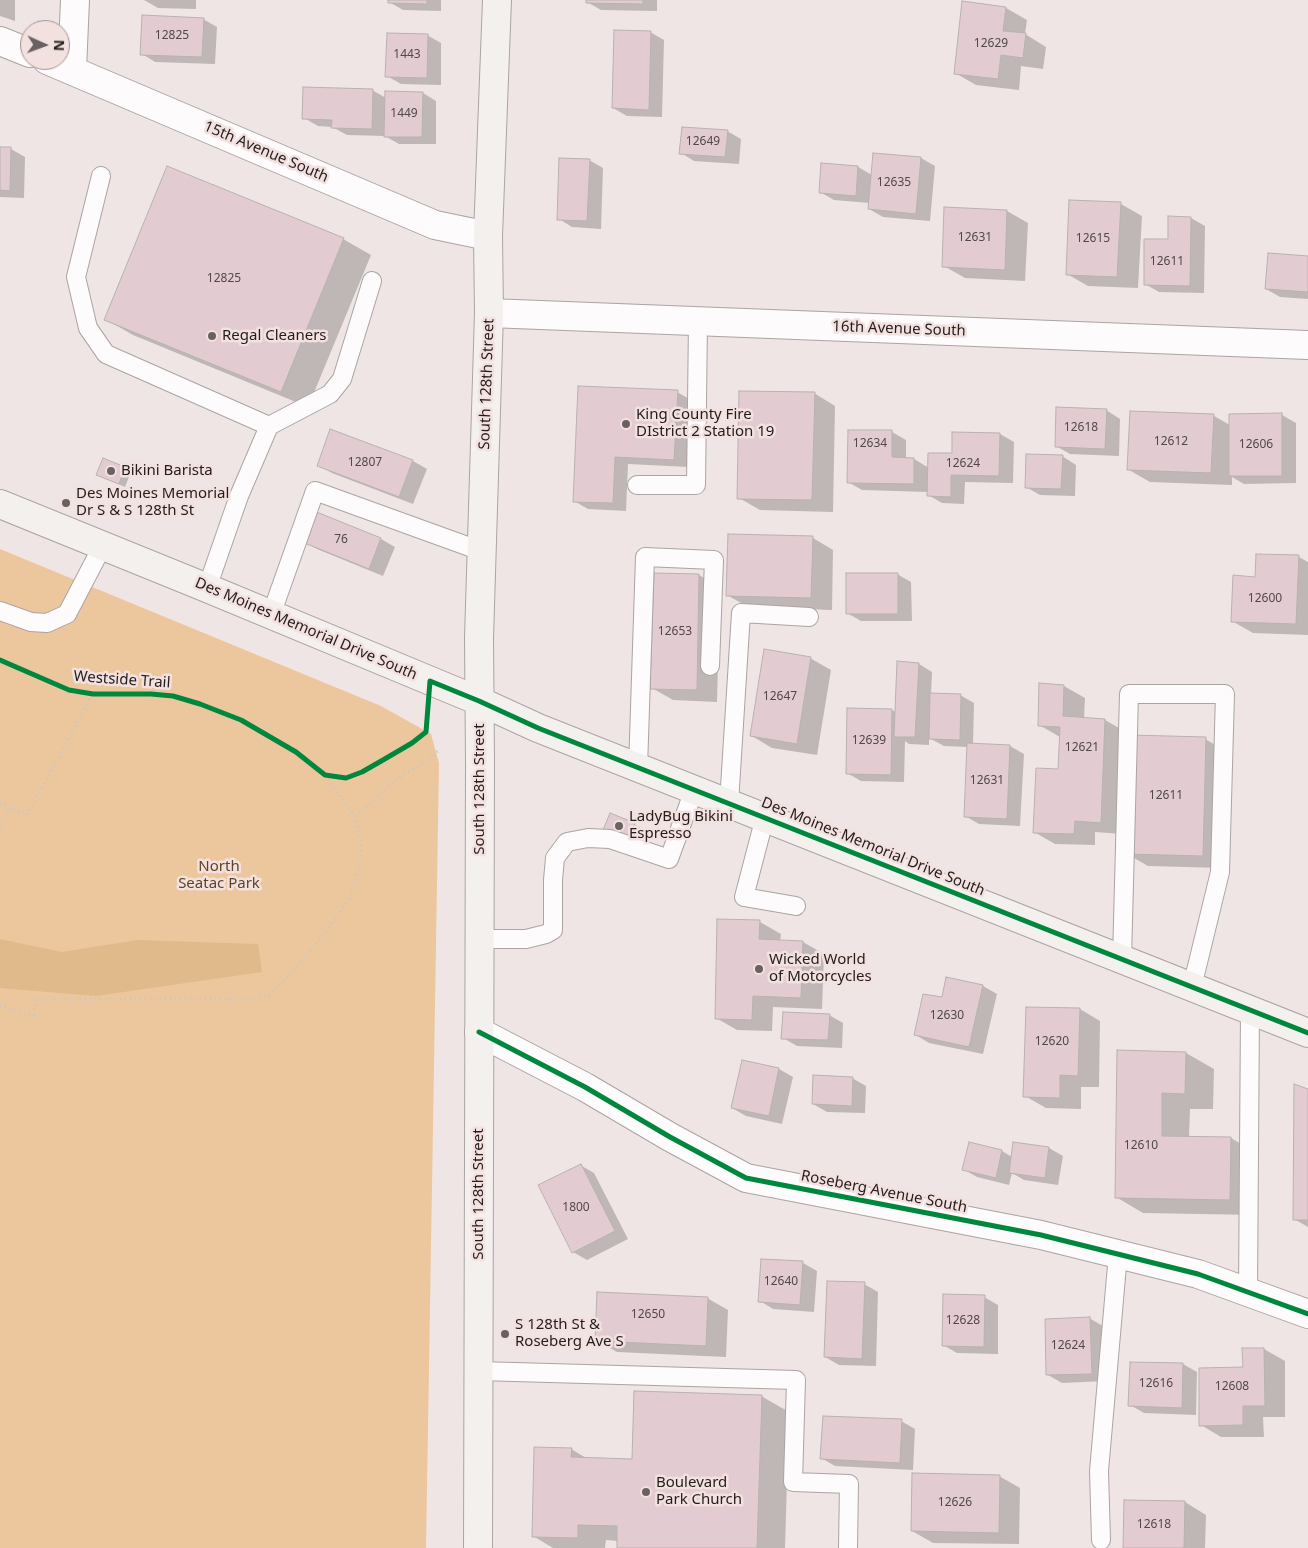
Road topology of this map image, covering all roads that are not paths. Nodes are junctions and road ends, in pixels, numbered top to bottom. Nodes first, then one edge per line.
1 (74, 0) edge
2 (497, 0) edge
3 (0, 41) edge
4 (20, 49) edge
5 (72, 70) joint
6 (102, 176) dead end
7 (488, 236) junction
8 (372, 281) dead end
9 (489, 313) junction
10 (698, 321) junction
11 (1308, 345) edge
12 (269, 426) junction
13 (637, 485) dead end
14 (0, 504) edge
15 (102, 545) junction
16 (481, 551) junction
17 (207, 588) junction
18 (0, 611) edge
19 (271, 614) junction
20 (809, 617) dead end
21 (710, 666) dead end
22 (480, 701) junction
23 (638, 768) junction
24 (694, 790) junction
25 (729, 804) junction
26 (765, 817) junction
27 (796, 906) dead end
28 (480, 939) junction
29 (1122, 959) junction
30 (1192, 987) junction
31 (1250, 1010) junction
32 (480, 1032) junction
33 (1308, 1033) edge
34 (1118, 1254) junction
35 (1248, 1292) junction
36 (1308, 1314) edge
37 (479, 1371) junction
38 (1101, 1540) dead end
39 (478, 1548) edge
40 (848, 1548) edge

1 - 5 street
2 - 7 main road, South 128th Street
3 - 4 street
5 - 7 street, 15th Avenue South
6 - 12 lane
7 - 9 main road, South 128th Street
8 - 12 lane
9 - 10 street, 16th Avenue South
9 - 16 main road, South 128th Street
10 - 11 street, 16th Avenue South
10 - 13 lane
12 - 17 lane
14 - 15 main road, Des Moines Memorial Drive South
15 - 17 main road, Des Moines Memorial Drive South
15 - 18 lane
16 - 19 lane
16 - 22 main road, South 128th Street
17 - 19 main road, Des Moines Memorial Drive South
19 - 22 main road, Des Moines Memorial Drive South
20 - 25 lane
21 - 23 lane
22 - 23 main road, Des Moines Memorial Drive South
22 - 28 main road, South 128th Street
23 - 24 main road, Des Moines Memorial Drive South
24 - 25 main road, Des Moines Memorial Drive South
24 - 28 lane
25 - 26 main road, Des Moines Memorial Drive South
26 - 27 lane
26 - 29 main road, Des Moines Memorial Drive South
28 - 32 main road, South 128th Street
29 - 30 main road, Des Moines Memorial Drive South
29 - 30 lane
30 - 31 main road, Des Moines Memorial Drive South
31 - 33 main road, Des Moines Memorial Drive South
31 - 35 lane
32 - 34 street, Roseberg Avenue South
32 - 37 main road, South 128th Street
34 - 35 street, Roseberg Avenue South
34 - 38 lane
35 - 36 street, Roseberg Avenue South
37 - 39 main road, South 128th Street
37 - 40 lane

